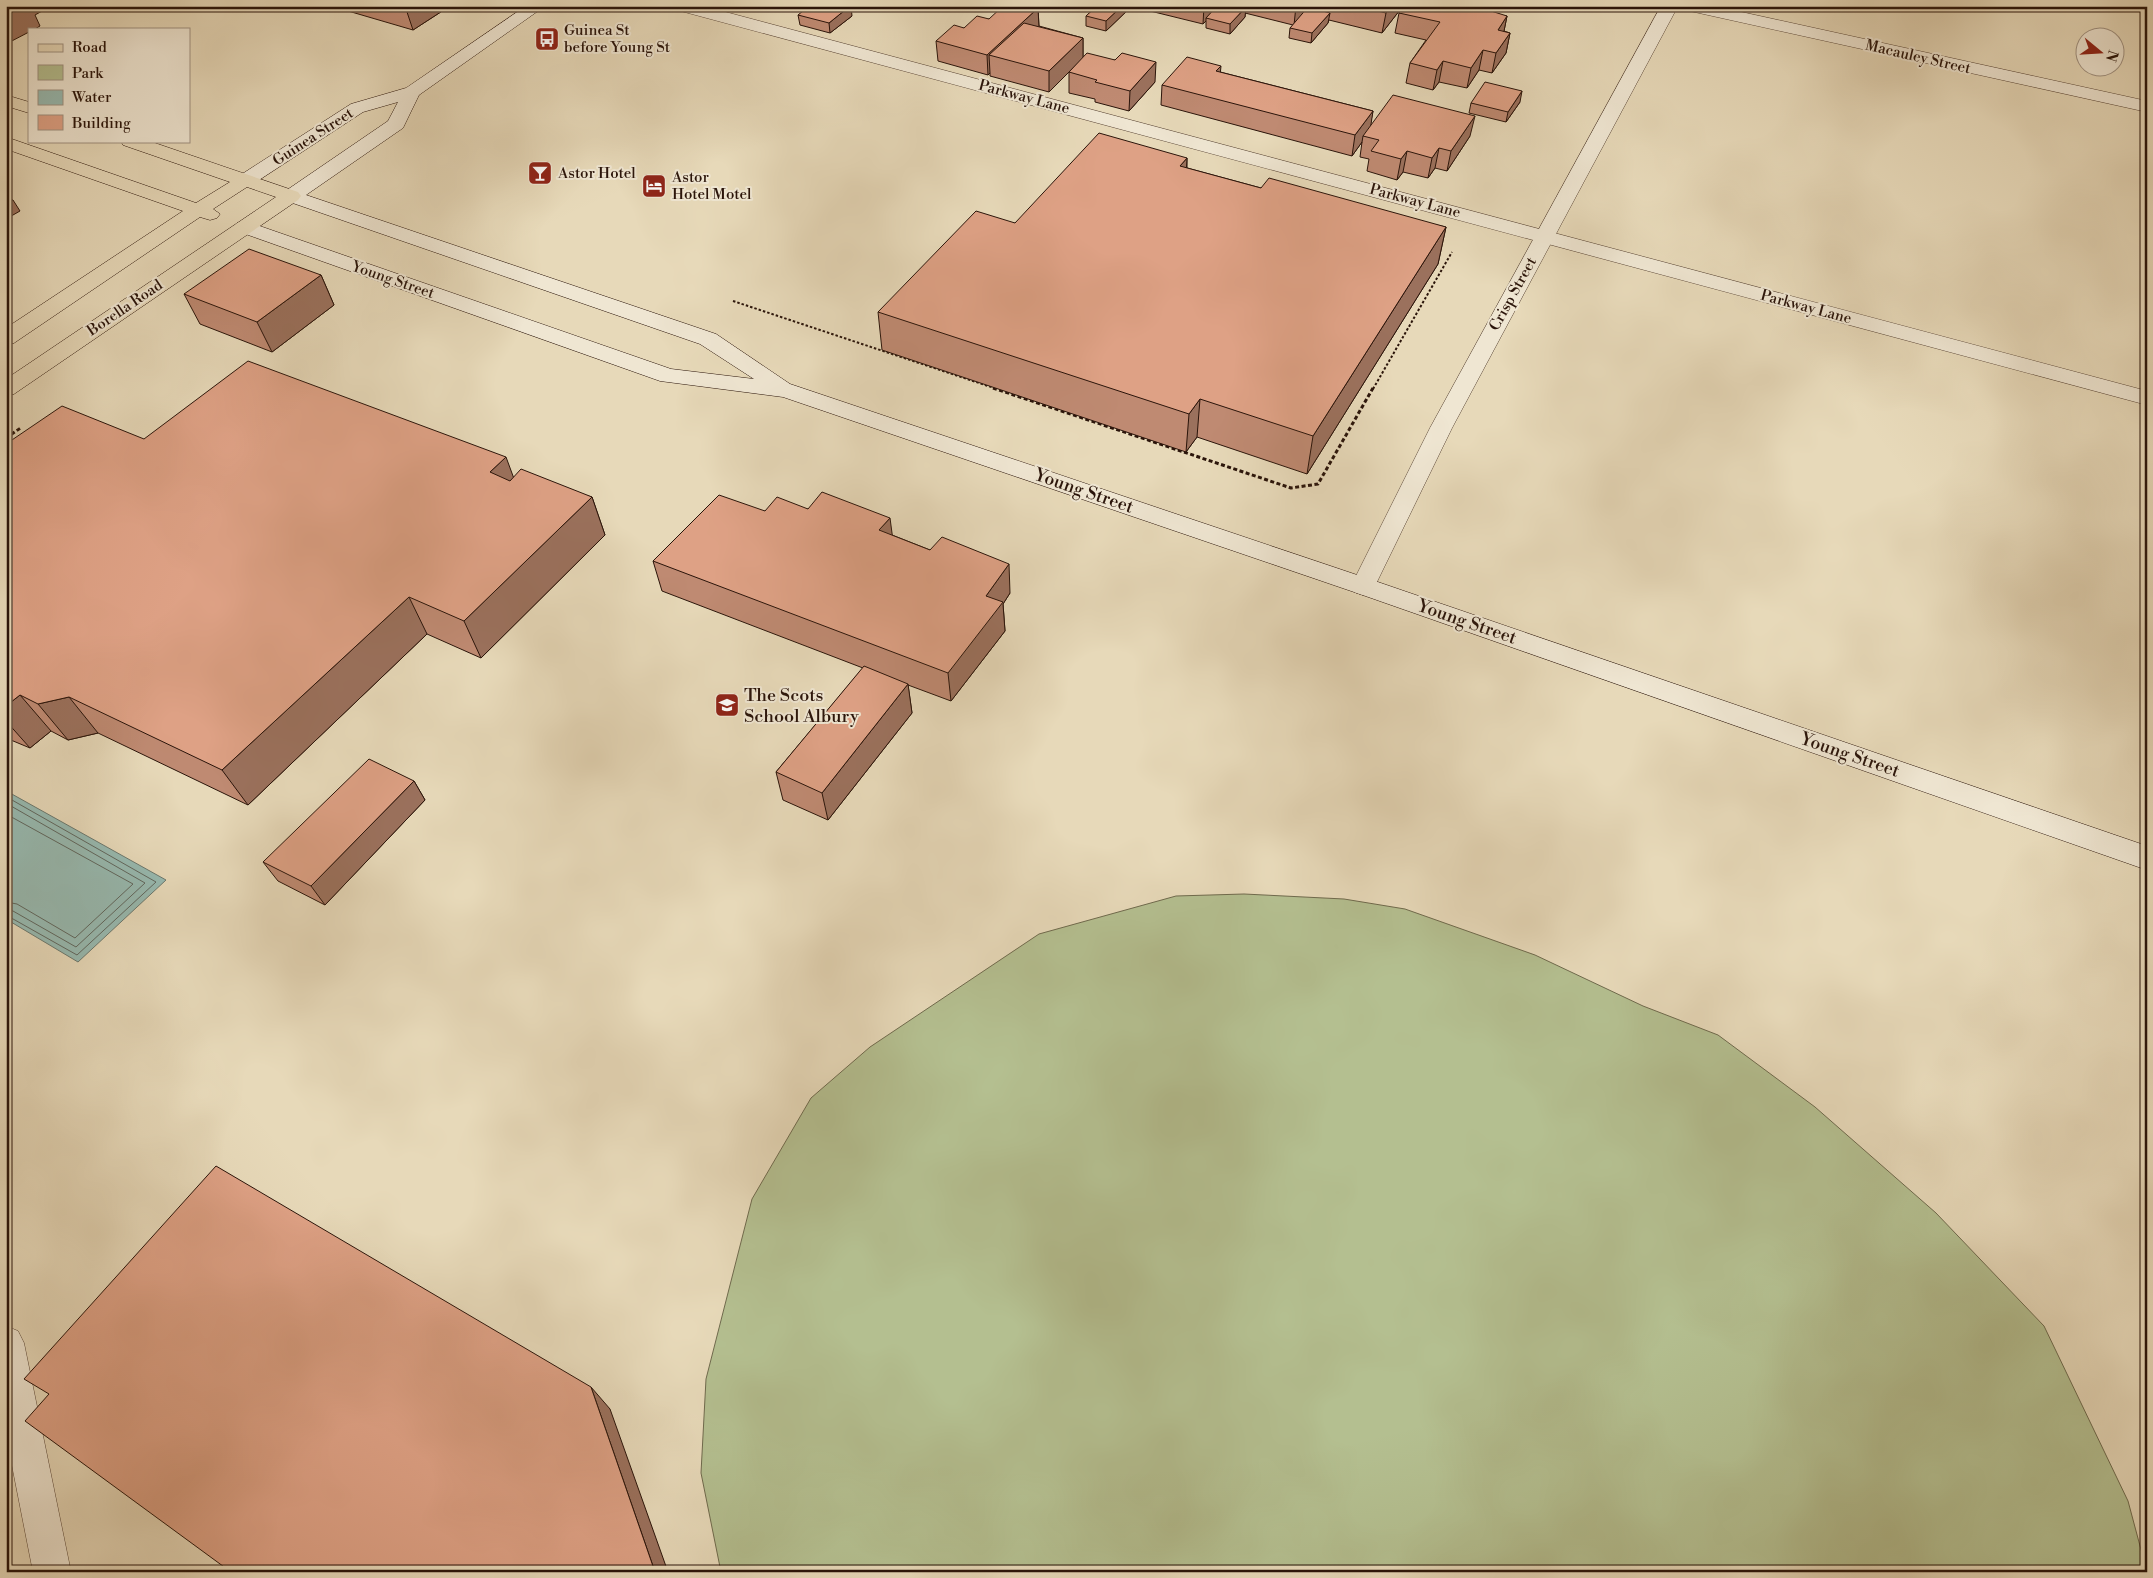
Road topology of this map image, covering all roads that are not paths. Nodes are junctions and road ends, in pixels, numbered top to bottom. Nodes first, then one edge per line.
1 (537, 6) edge
2 (683, 6) edge
3 (1670, 6) edge
4 (1690, 6) edge
5 (412, 92) junction
6 (6, 100) edge
7 (2147, 107) edge
8 (28, 108) edge
9 (133, 142) edge
10 (6, 143) edge
11 (246, 180) junction
12 (291, 196) junction
13 (198, 210) junction
14 (244, 227) junction
15 (1545, 236) junction
16 (6, 338) edge
17 (6, 389) edge
18 (786, 390) junction
19 (2147, 398) edge
20 (1363, 586) junction
21 (2147, 858) edge
22 (6, 1343) edge
23 (52, 1572) edge

1 - 5 main road, Guinea Street
2 - 15 main road, Parkway Lane
3 - 15 main road, Crisp Street
4 - 7 main road, Macauley Street
5 - 11 main road, Guinea Street
5 - 12 main road, Guinea Street
6 - 8 main road
9 - 11 main road, Young Street
10 - 13 main road, Young Street
11 - 12 main road, Young Street
11 - 13 main road
12 - 14 main road, Borella Road
12 - 18 main road, Young Street
13 - 14 main road, Young Street
13 - 16 main road
14 - 17 main road, Borella Road
14 - 18 main road, Young Street
15 - 19 main road, Parkway Lane
15 - 20 main road, Crisp Street
18 - 20 main road, Young Street
20 - 21 main road, Young Street
22 - 23 main road

